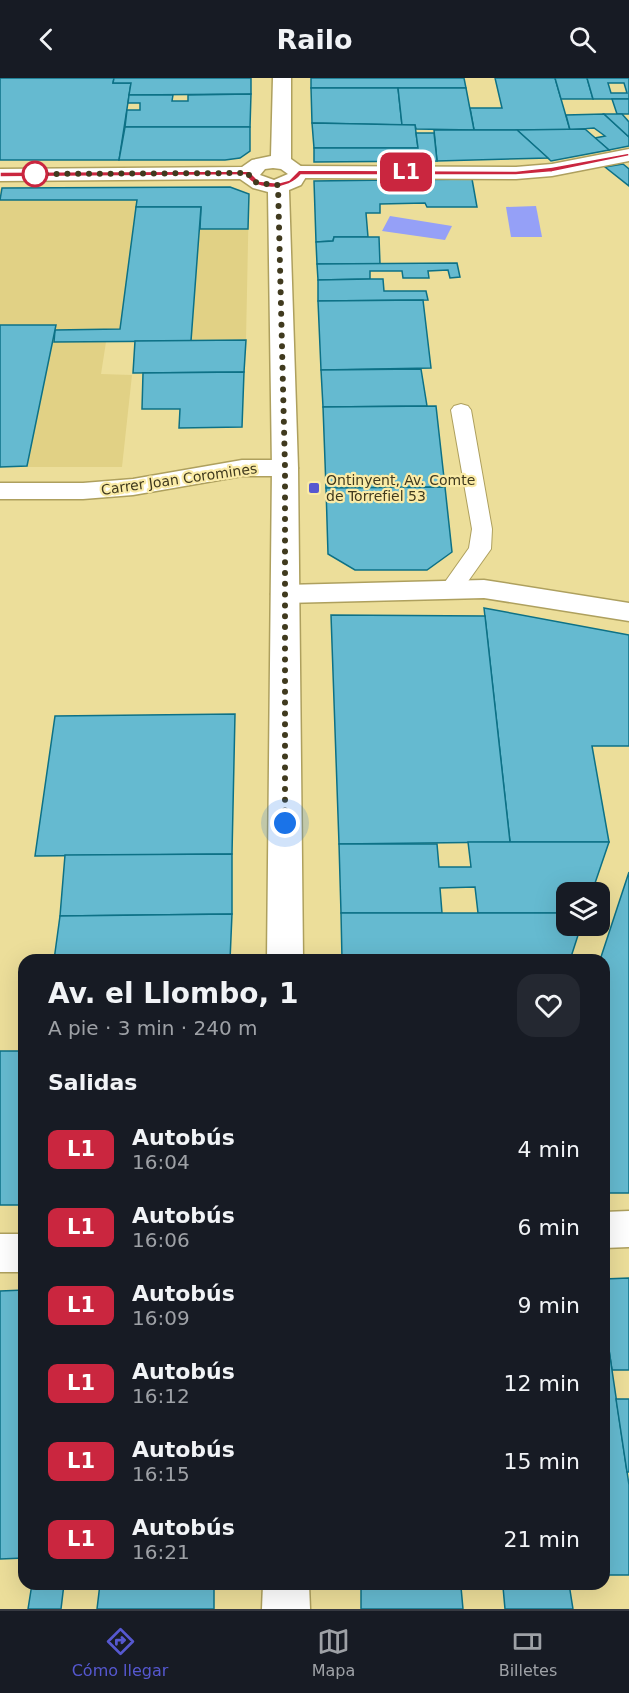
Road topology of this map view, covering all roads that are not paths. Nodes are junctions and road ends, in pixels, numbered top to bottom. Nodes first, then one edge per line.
1 (282, 78) edge
2 (629, 155) edge
3 (286, 173) junction
4 (0, 175) edge
5 (461, 410) dead end
6 (285, 468) junction
7 (0, 491) edge
8 (451, 589) junction
9 (285, 594) junction
10 (629, 612) edge
11 (285, 954) edge
12 (629, 1229) edge
13 (610, 1230) edge
14 (0, 1253) edge
15 (18, 1253) edge
16 (286, 1590) edge
17 (286, 1609) edge

1 - 3 street
2 - 3 street
3 - 4 street
3 - 6 street
5 - 8 lane
6 - 7 street, Carrer Joan Coromines
6 - 9 street
8 - 9 street
8 - 10 street
9 - 11 street
12 - 13 street
14 - 15 street
16 - 17 street

